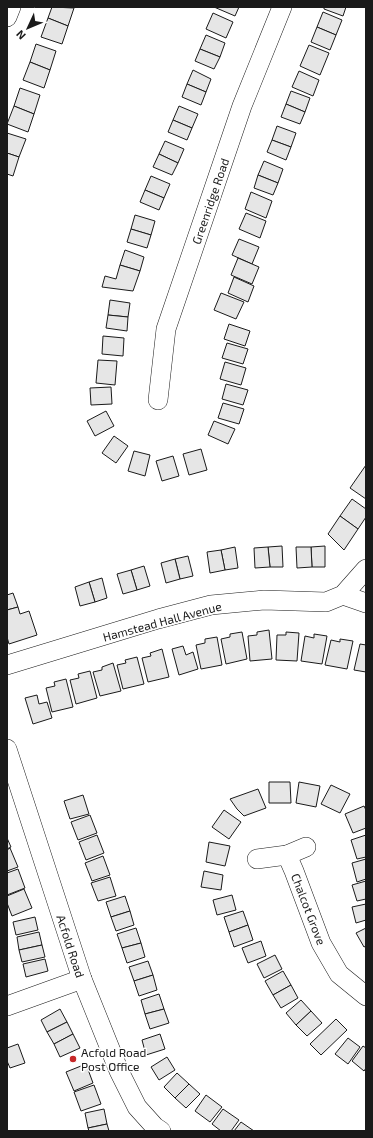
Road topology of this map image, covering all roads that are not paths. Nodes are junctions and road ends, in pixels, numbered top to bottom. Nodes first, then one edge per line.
1 (11, 7) edge
2 (282, 7) edge
3 (7, 17) edge
4 (158, 400) dead end
5 (366, 569) edge
6 (343, 594) junction
7 (366, 603) edge
8 (7, 665) edge
9 (7, 749) edge
10 (306, 847) dead end
11 (287, 855) junction
12 (257, 859) dead end
13 (82, 979) junction
14 (366, 996) edge
15 (7, 1006) edge
16 (156, 1130) edge

1 - 3 street
2 - 4 street, Greenridge Road
5 - 6 street
6 - 7 street
6 - 8 street, Hamstead Hall Avenue
9 - 13 street, Acfold Road
10 - 11 street
11 - 12 street
11 - 14 street, Chalcot Grove
13 - 15 street
13 - 16 street, Acfold Road

